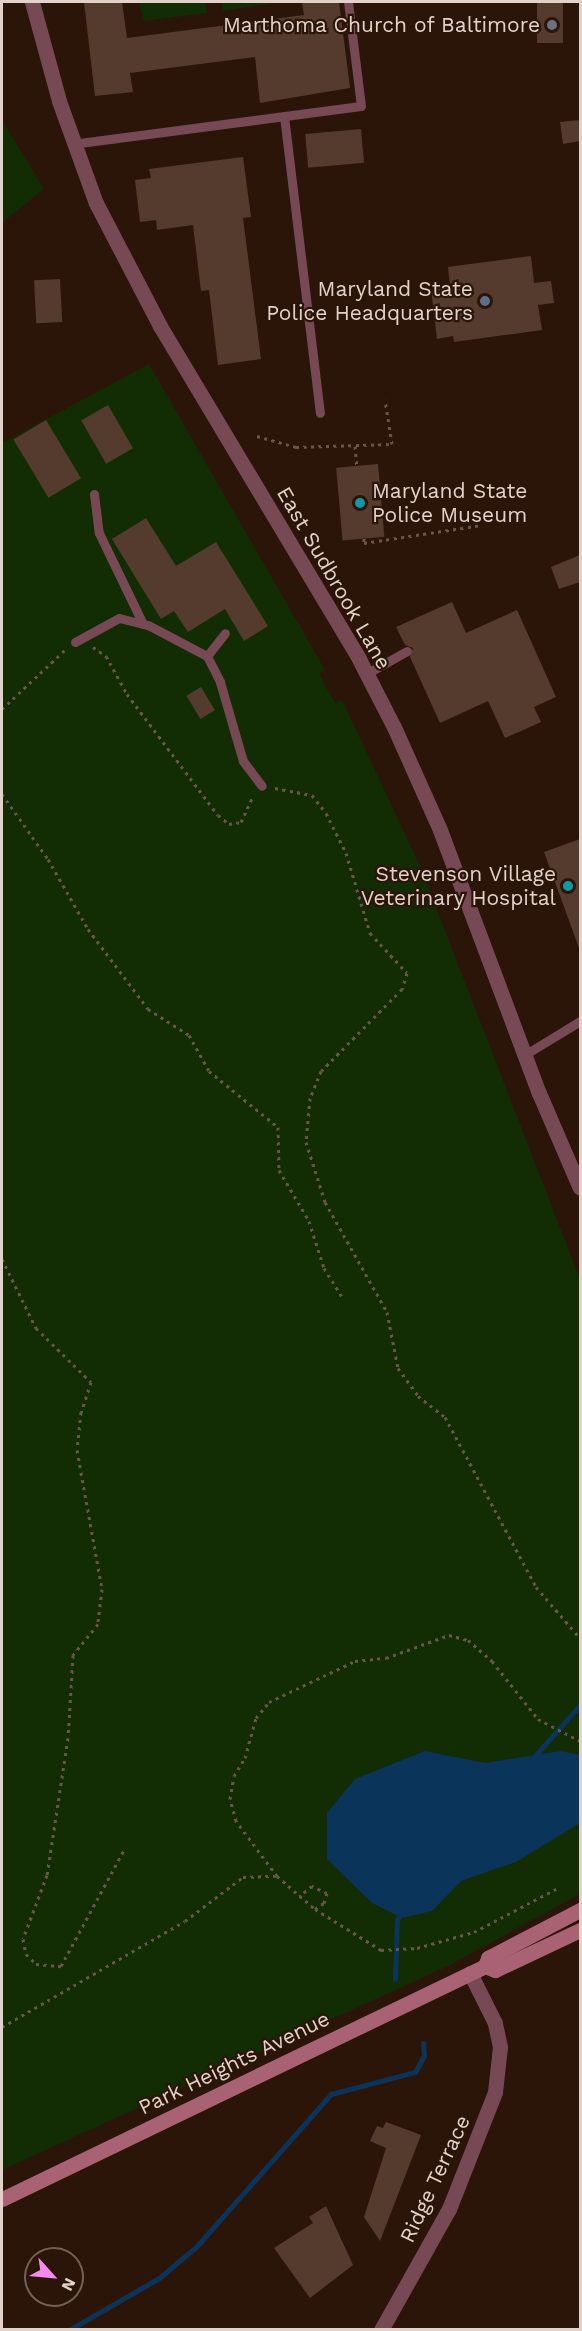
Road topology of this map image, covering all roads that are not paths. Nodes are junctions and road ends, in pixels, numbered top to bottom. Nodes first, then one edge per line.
1 (32, 2) edge
2 (348, 2) edge
3 (284, 116) junction
4 (72, 144) junction
5 (320, 412) dead end
6 (94, 494) dead end
7 (143, 624) junction
8 (225, 633) dead end
9 (75, 642) road end
10 (407, 651) dead end
11 (207, 656) junction
12 (366, 674) junction
13 (262, 786) road end
14 (580, 1021) edge
15 (526, 1054) junction
16 (580, 1188) edge
17 (580, 1911) edge
18 (580, 1930) edge
19 (485, 1966) junction
20 (470, 1973) junction
21 (2, 2199) edge
22 (381, 2330) edge

1 - 4 street, East Sudbrook Lane
2 - 3 lane
3 - 4 lane
3 - 5 lane
4 - 12 street, East Sudbrook Lane
6 - 7 lane
7 - 9 lane
7 - 11 lane
8 - 11 lane
10 - 12 lane
11 - 13 lane
12 - 15 street, East Sudbrook Lane
14 - 15 lane
15 - 16 street, East Sudbrook Lane
17 - 19 main road, Park Heights Avenue
18 - 19 main road, Park Heights Avenue
19 - 20 main road, Park Heights Avenue
20 - 21 main road, Park Heights Avenue
20 - 22 street, Ridge Terrace

